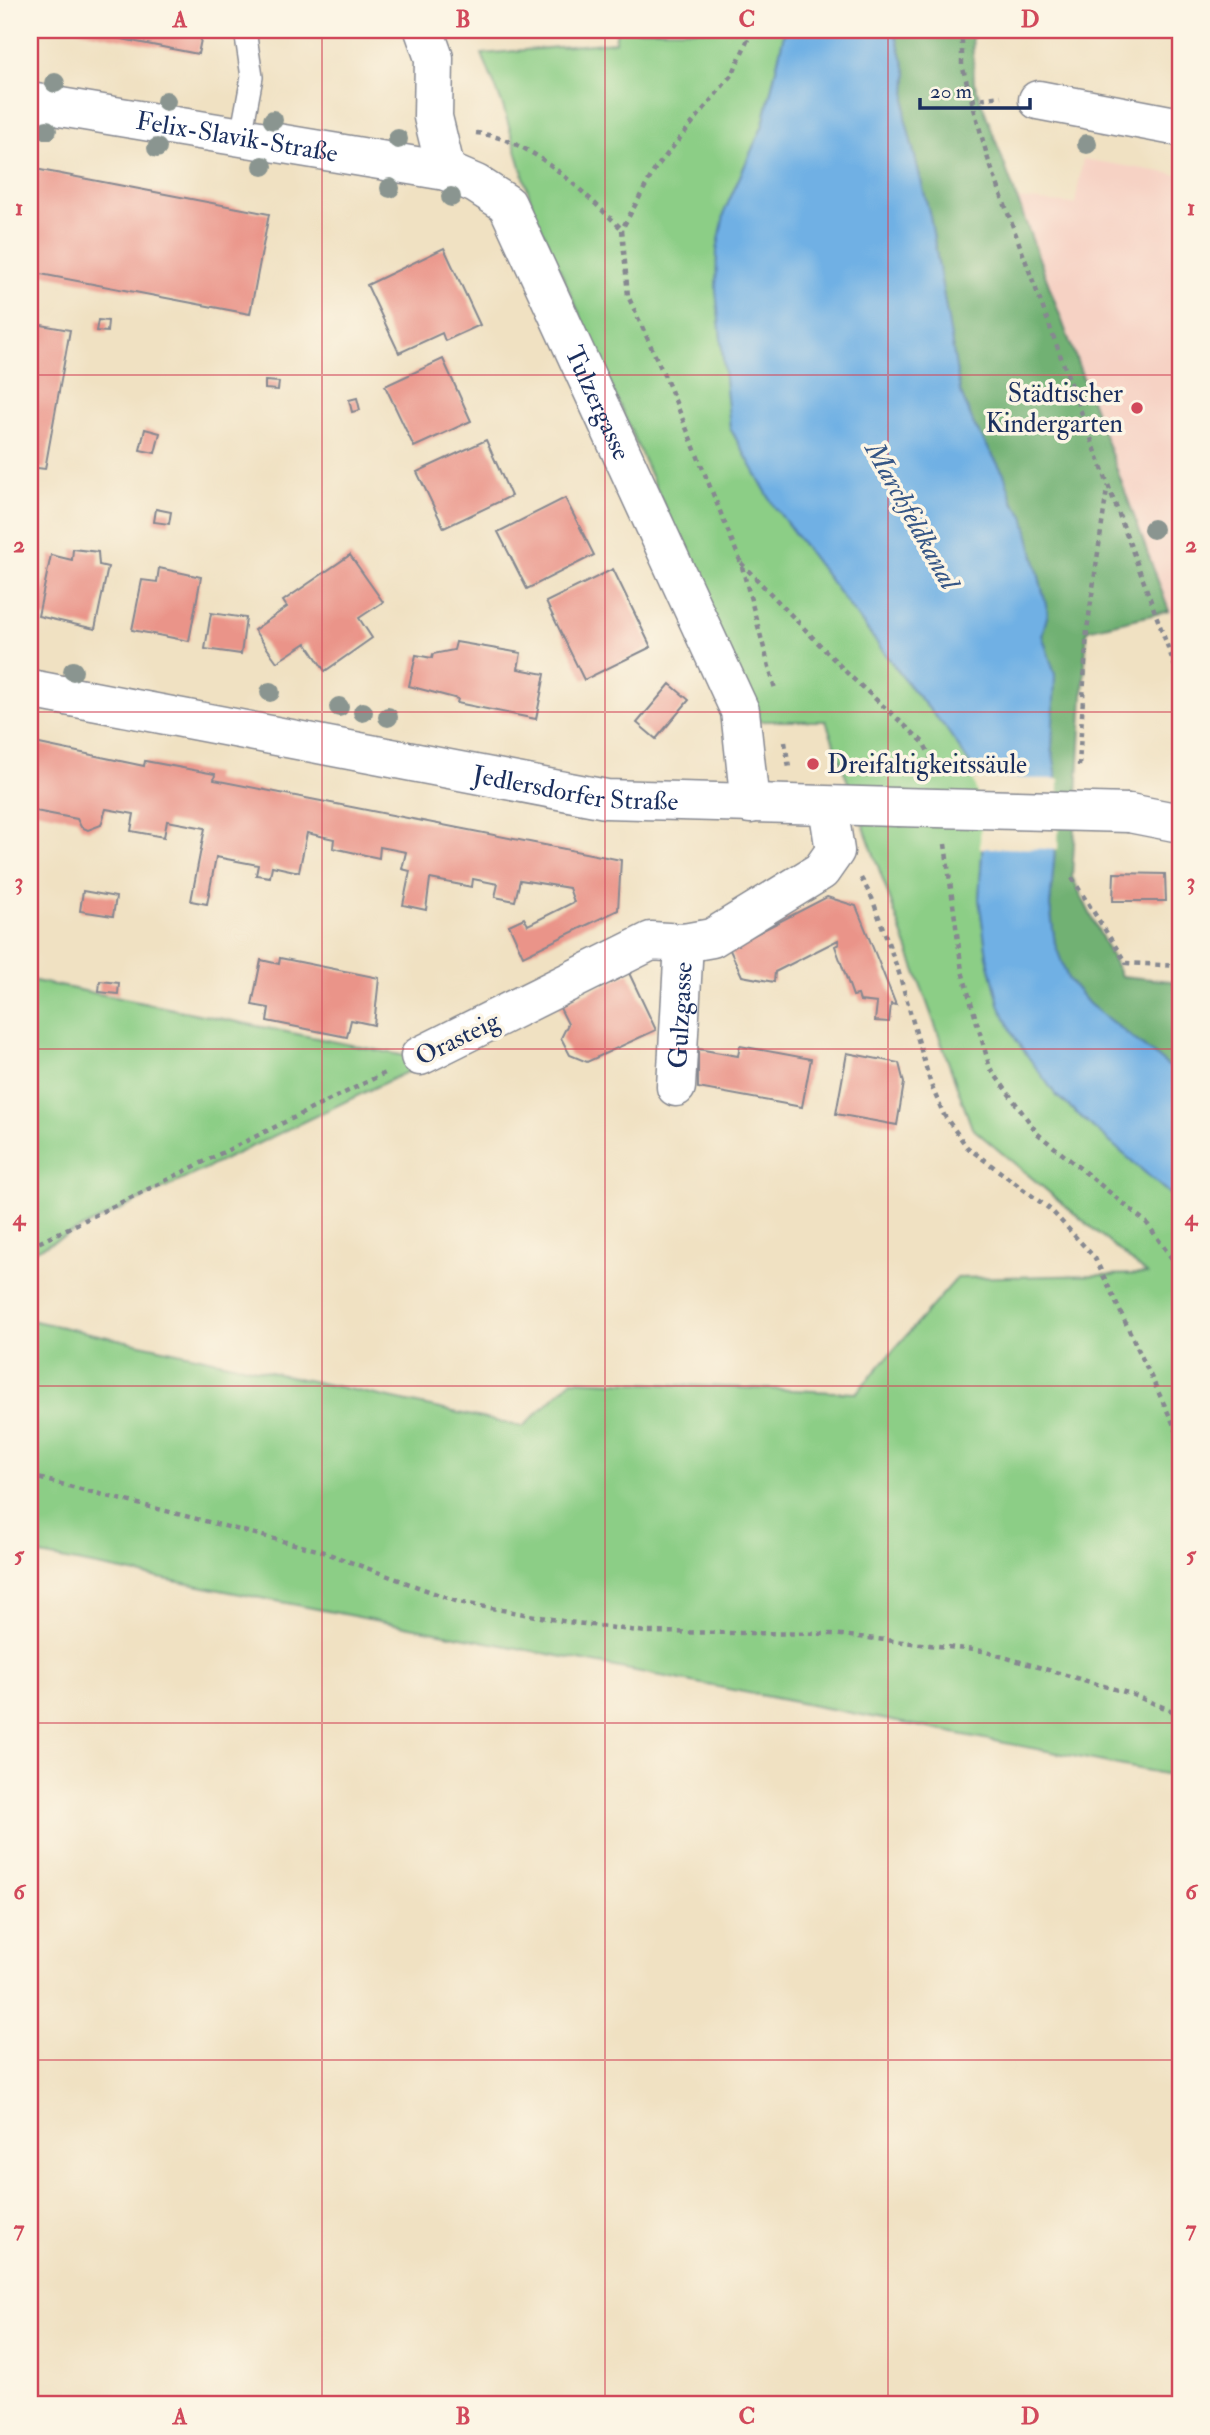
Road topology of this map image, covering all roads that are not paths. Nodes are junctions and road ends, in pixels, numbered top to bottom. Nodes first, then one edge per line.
1 (245, 30) edge
2 (424, 30) edge
3 (1038, 100) dead end
4 (30, 102) edge
5 (1180, 127) edge
6 (241, 136) junction
7 (446, 171) junction
8 (30, 689) edge
9 (750, 804) junction
10 (828, 806) junction
11 (1180, 808) edge
12 (1129, 813) junction
13 (1180, 823) edge
14 (684, 943) junction
15 (420, 1056) road end
16 (676, 1087) dead end

1 - 6 lane
2 - 7 street
3 - 5 street
4 - 6 street, Felix-Slavik-Straße
6 - 7 street, Felix-Slavik-Straße
7 - 9 street, Tulzergasse
8 - 9 street, Jedlersdorfer Straße
9 - 10 street, Jedlersdorfer Straße
10 - 12 street, Jedlersdorfer Straße, bridge
10 - 14 street, Orasteig
11 - 12 street, Jedlersdorfer Straße
12 - 13 street, Jedlersdorfer Straße
14 - 15 street, Orasteig
14 - 16 street, Gulzgasse

